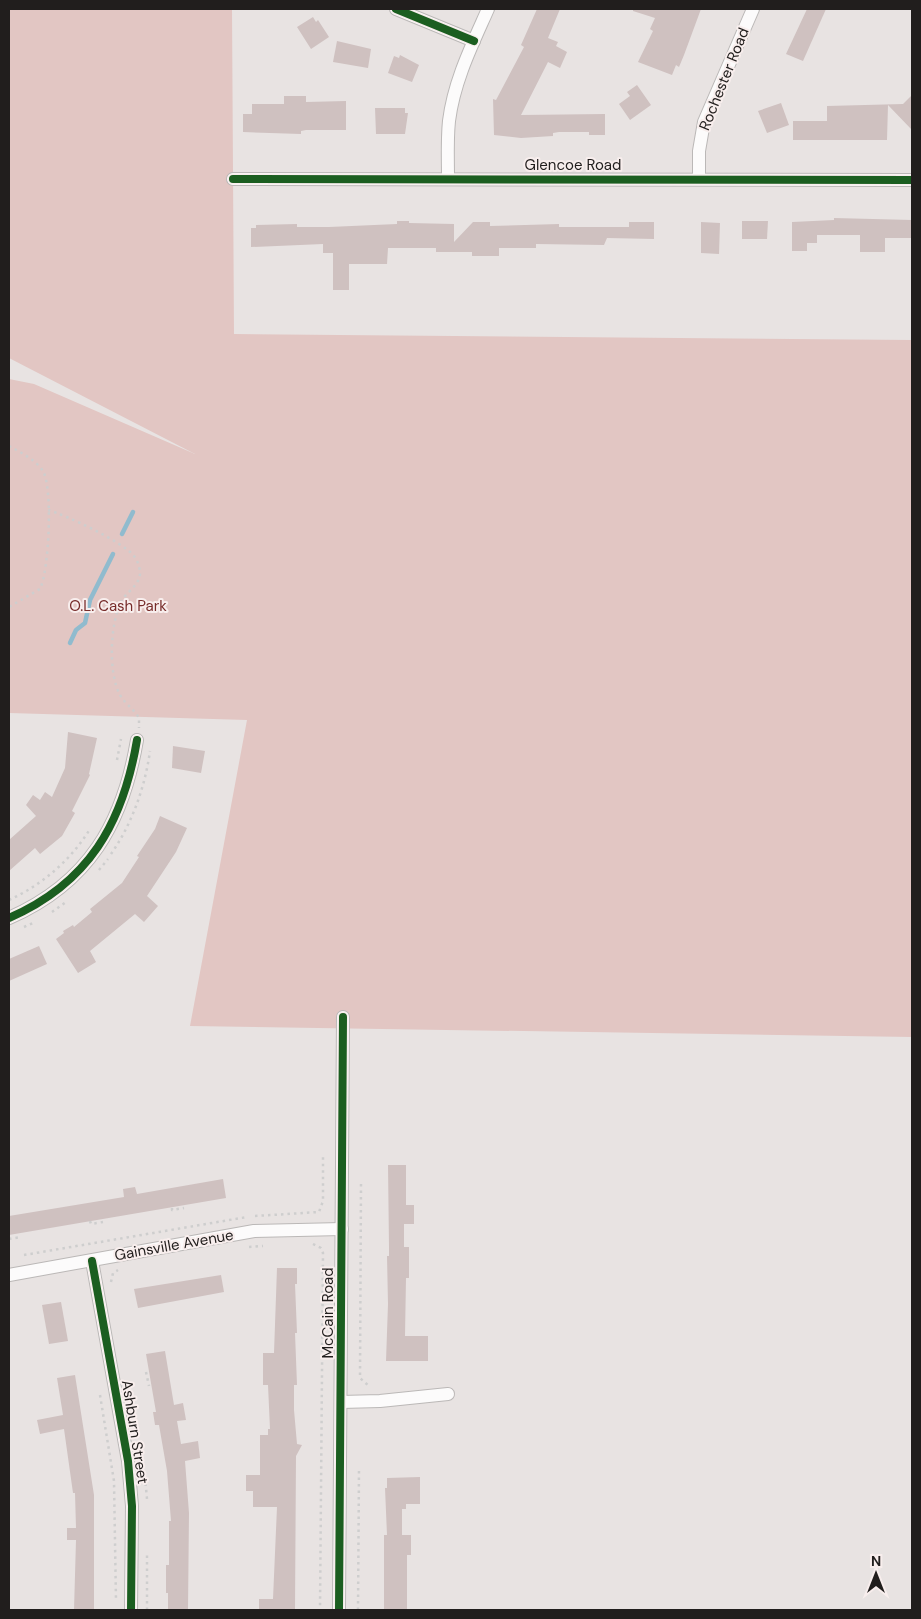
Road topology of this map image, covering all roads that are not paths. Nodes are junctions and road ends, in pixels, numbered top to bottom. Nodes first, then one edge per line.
1 (396, 9) edge
2 (488, 9) edge
3 (753, 9) edge
4 (474, 41) junction
5 (448, 178) junction
6 (234, 179) dead end
7 (699, 179) junction
8 (912, 180) edge
9 (137, 740) road end
10 (9, 918) edge
11 (343, 1017) dead end
12 (342, 1230) junction
13 (92, 1261) junction
14 (9, 1275) edge
15 (448, 1394) dead end
16 (341, 1402) junction
17 (131, 1610) edge
18 (339, 1610) edge

1 - 4 street
2 - 4 street
3 - 7 street, Rochester Road
4 - 5 street
5 - 6 street, Glencoe Road
5 - 7 street, Glencoe Road
7 - 8 street, Glencoe Road
9 - 10 street
11 - 12 street, McCain Road
12 - 13 street, Gainsville Avenue
12 - 16 street, McCain Road
13 - 14 street, Gainsville Avenue
13 - 17 street, Ashburn Street
15 - 16 street
16 - 18 street, McCain Road

